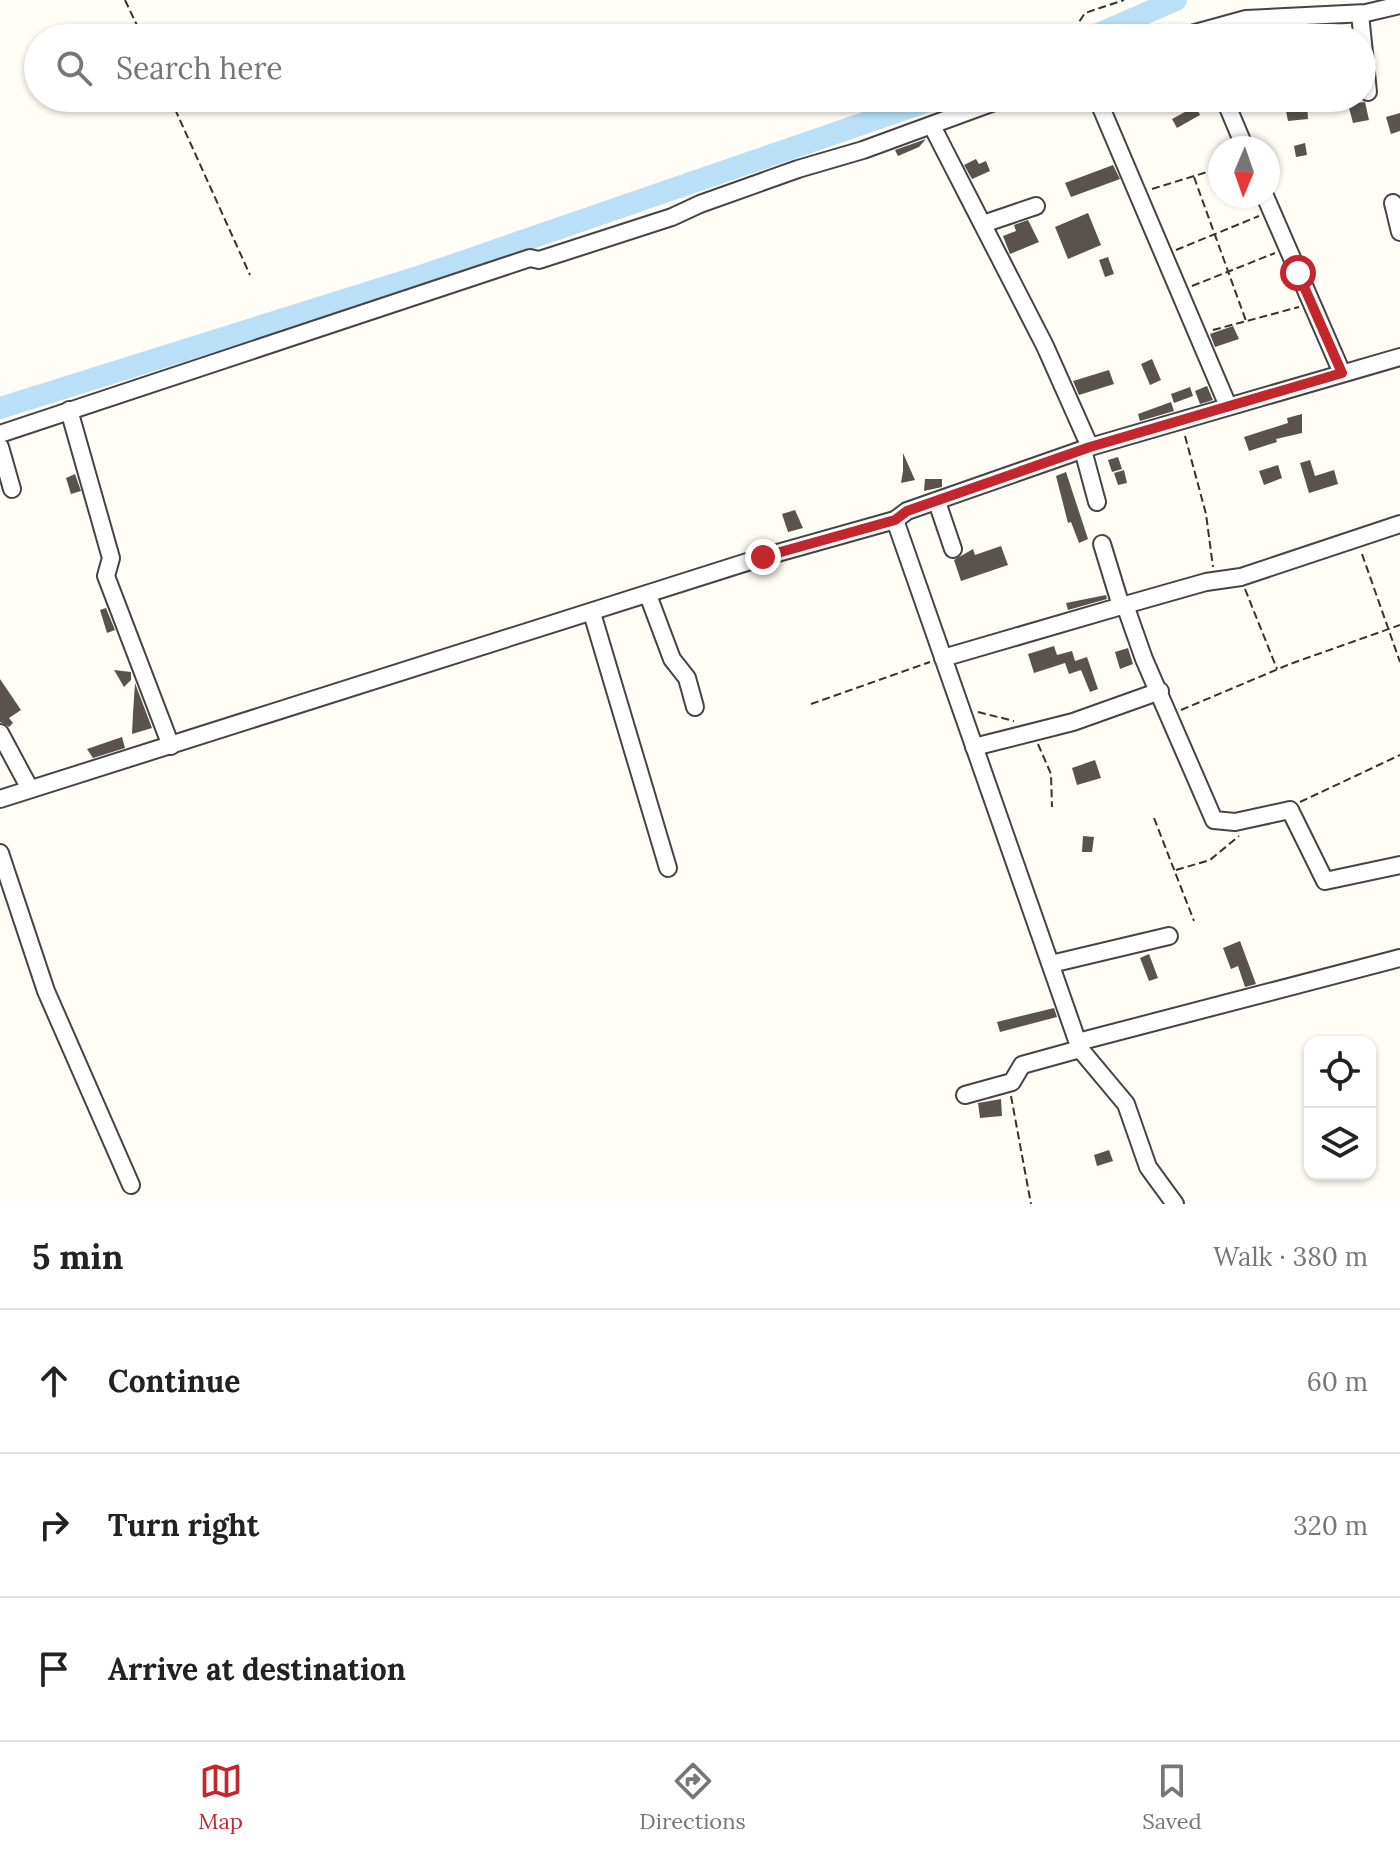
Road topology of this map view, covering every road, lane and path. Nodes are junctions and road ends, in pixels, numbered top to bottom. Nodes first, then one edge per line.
1 (125, 0) edge
2 (1124, 0) edge
3 (1400, 5) edge
4 (1360, 14) junction
5 (136, 24) edge
6 (1078, 24) edge
7 (1231, 24) edge
8 (1361, 24) edge
9 (176, 112) edge
10 (968, 112) edge
11 (1103, 112) edge
12 (1230, 112) edge
13 (932, 126) junction
14 (1240, 136) edge
15 (1208, 172) edge
16 (1194, 177) junction
17 (1136, 195) junction
18 (1393, 203) dead end
19 (1036, 206) dead end
20 (1261, 208) edge
21 (1270, 208) edge
22 (983, 224) junction
23 (1400, 232) edge
24 (1212, 234) junction
25 (1287, 248) junction
26 (1162, 255) junction
27 (1226, 272) junction
28 (250, 275) dead end
29 (1178, 292) junction
30 (1312, 304) junction
31 (1246, 321) junction
32 (1197, 334) junction
33 (1400, 357) edge
34 (1342, 373) junction
35 (1228, 406) junction
36 (69, 410) junction
37 (1181, 420) junction
38 (0, 434) edge
39 (0, 447) edge
40 (1087, 449) junction
41 (12, 489) dead end
42 (937, 502) junction
43 (1097, 502) dead end
44 (895, 520) junction
45 (1400, 524) edge
46 (1357, 539) junction
47 (1102, 544) dead end
48 (953, 549) dead end
49 (1237, 578) junction
50 (1214, 581) junction
51 (648, 595) junction
52 (1123, 606) junction
53 (592, 613) junction
54 (1400, 625) edge
55 (1388, 629) junction
56 (943, 658) junction
57 (1400, 662) edge
58 (1277, 670) junction
59 (1160, 691) junction
60 (811, 704) dead end
61 (695, 707) dead end
62 (1171, 714) junction
63 (0, 733) edge
64 (171, 746) junction
65 (974, 747) junction
66 (1400, 755) edge
67 (30, 789) junction
68 (0, 799) edge
69 (1290, 810) junction
70 (1154, 818) dead end
71 (1240, 834) dead end
72 (0, 853) edge
73 (1400, 865) edge
74 (668, 868) dead end
75 (1174, 870) junction
76 (1194, 921) dead end
77 (1169, 936) dead end
78 (1400, 958) edge
79 (1051, 964) junction
80 (1079, 1046) junction
81 (1008, 1083) junction
82 (965, 1095) dead end
83 (131, 1185) dead end
84 (1031, 1204) edge
85 (1175, 1204) edge

1 - 5 path
2 - 6 path
3 - 4 street
4 - 7 street
4 - 8 street
9 - 28 path
10 - 13 street
11 - 17 street
12 - 14 street
13 - 22 street
13 - 36 street
15 - 16 path
16 - 17 path
16 - 24 path
17 - 26 street
18 - 23 street
19 - 22 street
20 - 24 path
21 - 25 street
22 - 40 street
24 - 26 path
24 - 27 path
25 - 27 path
25 - 30 street
26 - 29 street
27 - 29 path
27 - 31 path
29 - 32 street
30 - 31 path
30 - 34 street
31 - 32 path
32 - 35 street
33 - 34 street
34 - 35 street
35 - 37 street
36 - 38 street
36 - 64 street
37 - 40 street
37 - 50 path
39 - 41 street
40 - 42 street
40 - 43 street
42 - 44 street
42 - 48 street
44 - 51 street
44 - 56 street
45 - 46 street
46 - 49 street
46 - 55 path
47 - 52 street
49 - 50 street
49 - 58 path
50 - 52 street
51 - 53 street
51 - 61 street
52 - 56 street
52 - 59 street
53 - 64 street
53 - 74 street
54 - 55 path
55 - 57 path
55 - 58 path
56 - 60 path
56 - 65 street
58 - 62 path
59 - 62 street
59 - 65 street
62 - 69 street
63 - 67 street
64 - 67 street
65 - 79 street
66 - 69 path
67 - 68 street
69 - 73 street
70 - 75 path
71 - 75 path
72 - 83 street
75 - 76 path
77 - 79 street
78 - 80 street
79 - 80 street
80 - 81 street
80 - 85 street
81 - 82 street
81 - 84 path

